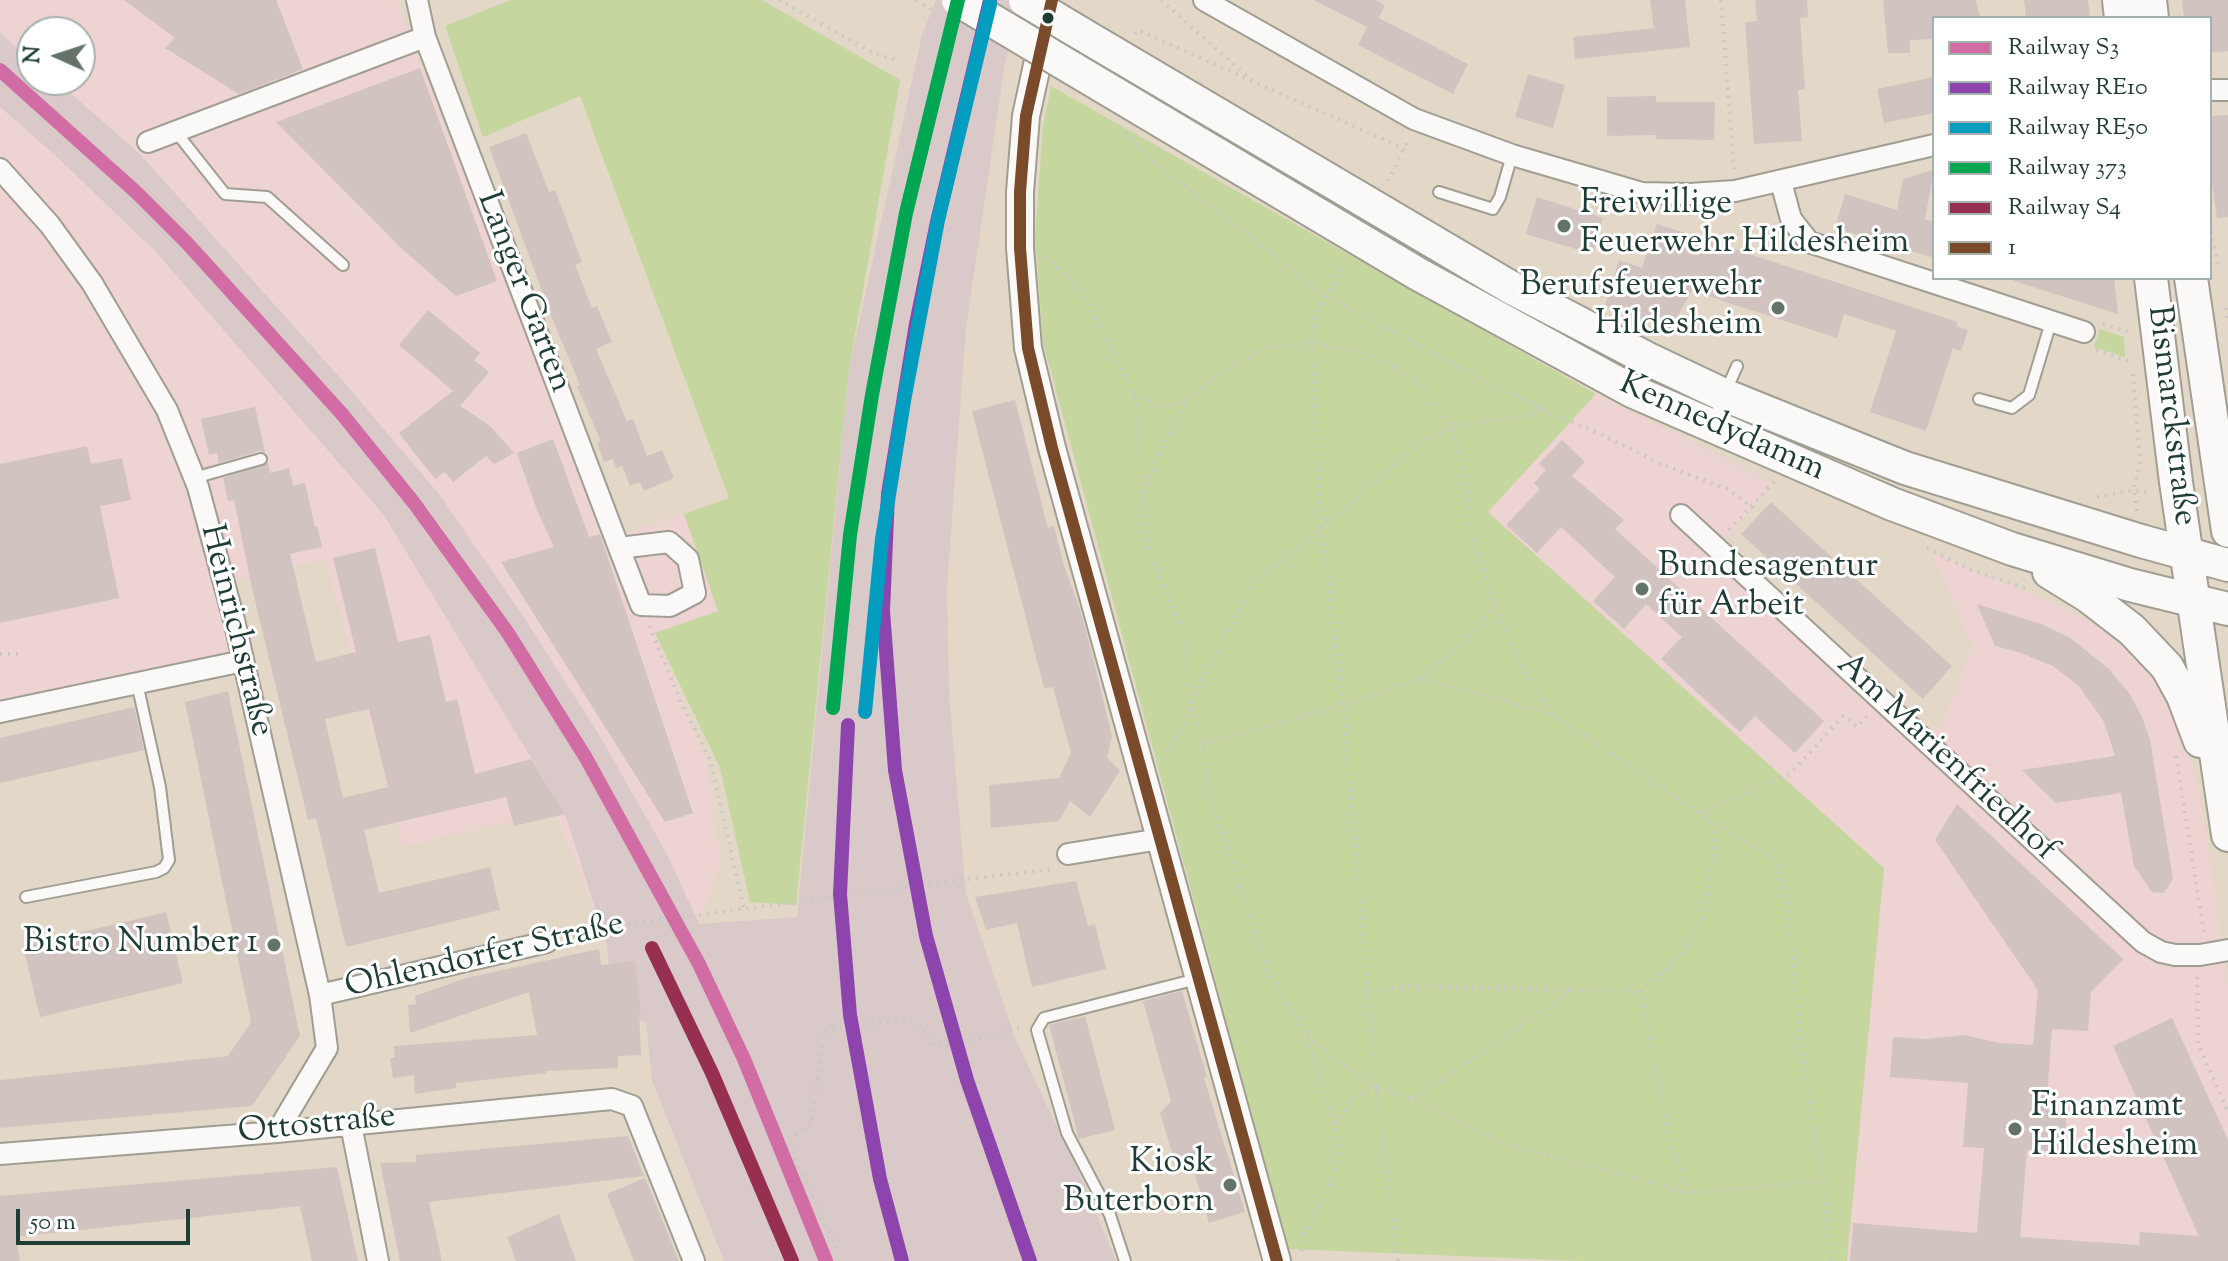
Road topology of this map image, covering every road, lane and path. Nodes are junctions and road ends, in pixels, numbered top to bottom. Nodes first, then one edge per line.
1 (417, 0) edge
2 (779, 0) edge
3 (916, 0) edge
4 (1025, 0) edge
5 (1052, 0) edge
6 (1161, 0) edge
7 (1204, 0) edge
8 (1721, 0) edge
9 (947, 6) edge
10 (425, 37) junction
11 (1132, 40) dead end
12 (897, 60) dead end
13 (1254, 83) junction
14 (1414, 119) junction
15 (1121, 123) dead end
16 (176, 132) junction
17 (148, 142) dead end
18 (1932, 145) edge
19 (1405, 149) junction
20 (1512, 155) junction
21 (0, 169) edge
22 (1388, 181) dead end
23 (1781, 182) junction
24 (1735, 191) junction
25 (1439, 192) dead end
26 (1020, 248) junction
27 (343, 265) dead end
28 (1343, 267) dead end
29 (2151, 280) edge
30 (2191, 280) edge
31 (1325, 296) junction
32 (2127, 319) dead end
33 (2051, 322) junction
34 (2084, 332) dead end
35 (2129, 332) dead end
36 (1311, 343) junction
37 (2130, 347) dead end
38 (1731, 380) junction
39 (1134, 393) junction
40 (1979, 399) dead end
41 (1187, 400) junction
42 (1540, 409) junction
43 (1451, 426) junction
44 (1710, 426) junction
45 (261, 459) dead end
46 (194, 478) junction
47 (1777, 478) dead end
48 (1144, 493) junction
49 (2090, 499) dead end
50 (1753, 508) junction
51 (1681, 515) dead end
52 (1322, 528) junction
53 (2228, 531) edge
54 (1713, 546) junction
55 (619, 548) junction
56 (2012, 549) junction
57 (2187, 553) junction
58 (2228, 565) edge
59 (2193, 600) junction
60 (641, 605) junction
61 (1494, 605) junction
62 (2228, 609) edge
63 (0, 654) edge
64 (18, 654) dead end
65 (243, 661) junction
66 (1420, 679) junction
67 (137, 683) junction
68 (1882, 700) junction
69 (1192, 701) junction
70 (1343, 705) junction
71 (0, 712) edge
72 (1552, 713) junction
73 (1203, 744) junction
74 (2174, 747) dead end
75 (1146, 784) junction
76 (2223, 803) junction
77 (1699, 813) junction
78 (1718, 822) junction
79 (2228, 835) edge
80 (1160, 839) junction
81 (1068, 854) joint
82 (26, 897) dead end
83 (744, 909) junction
84 (547, 942) joint
85 (2228, 950) edge
86 (2200, 955) junction
87 (1199, 979) junction
88 (1572, 990) junction
89 (1641, 991) junction
90 (1368, 993) junction
91 (320, 995) junction
92 (1040, 1023) junction
93 (1305, 1033) junction
94 (1377, 1088) junction
95 (1413, 1099) junction
96 (2228, 1112) edge
97 (351, 1125) junction
98 (1336, 1125) junction
99 (277, 1132) junction
100 (0, 1154) edge
101 (1823, 1181) junction
102 (1690, 1193) junction
103 (836, 1248) dead end
104 (378, 1261) edge
105 (694, 1261) edge
106 (1125, 1261) edge
107 (1277, 1261) edge
108 (1300, 1261) edge
109 (1398, 1261) edge
110 (1830, 1261) edge

1 - 10 street, Langer Garten
2 - 12 path
3 - 9 path
4 - 38 main road, Kennedydamm, bridge
5 - 26 street
6 - 13 path
7 - 14 street
8 - 24 path
9 - 44 main road, Kennedydamm, bridge
10 - 16 street
10 - 55 street, Langer Garten
11 - 13 path
13 - 19 path
14 - 19 path
14 - 20 street
15 - 31 path
16 - 17 street
16 - 27 lane
18 - 23 street
19 - 22 path
20 - 24 street
20 - 25 lane
21 - 46 street, Heinrichstraße
23 - 24 street
23 - 33 street
26 - 39 path
26 - 75 street
28 - 31 path
29 - 57 main road, Bismarckstraße
30 - 53 main road, Bismarckstraße
31 - 36 path
31 - 42 path
32 - 35 path
33 - 34 street
33 - 40 lane
36 - 41 path
36 - 43 path
36 - 52 path
37 - 49 path
38 - 44 lane
38 - 57 main road, Kennedydamm
39 - 41 path
39 - 48 path
41 - 48 path
42 - 43 path
42 - 50 path
43 - 52 path
43 - 61 path
44 - 56 main road, Kennedydamm
45 - 46 lane
46 - 65 street, Heinrichstraße
47 - 50 path
48 - 69 path
50 - 54 path
51 - 54 street, Am Marienfriedhof
52 - 69 path
52 - 70 path
54 - 68 street, Am Marienfriedhof
55 - 60 street, Langer Garten
55 - 60 street
56 - 59 main road, Kennedydamm
56 - 76 main road
57 - 58 main road, Kennedydamm
57 - 59 main road, Bismarckstraße
59 - 62 main road, Kennedydamm
59 - 76 main road, Bismarckstraße
60 - 83 path
61 - 66 path
61 - 72 path
63 - 64 path
65 - 67 street
65 - 91 street, Heinrichstraße
66 - 70 path
66 - 72 path
67 - 71 street
67 - 82 lane
68 - 77 path
68 - 86 street, Am Marienfriedhof
69 - 73 path
69 - 75 path
70 - 73 path
70 - 90 path
72 - 77 path
73 - 93 path
74 - 86 path
75 - 80 street
76 - 79 main road
77 - 78 path
78 - 89 path
78 - 101 path
80 - 81 street
80 - 87 street
81 - 83 path, Ohlendorfer Straße
83 - 84 path, Ohlendorfer Straße
84 - 91 street, Ohlendorfer Straße
85 - 86 street, Am Marienfriedhof
86 - 96 path
87 - 92 lane
87 - 107 street
88 - 89 path
88 - 90 path
88 - 95 path
89 - 102 path
90 - 94 path
91 - 99 street, Heinrichstraße
92 - 103 path
92 - 106 lane
93 - 94 path
93 - 98 path
94 - 95 path
94 - 98 path
94 - 109 path
95 - 102 path
97 - 99 street, Ottostraße
97 - 104 street
97 - 105 street, Ottostraße
98 - 108 path
99 - 100 street, Ottostraße
101 - 102 path
101 - 110 path

